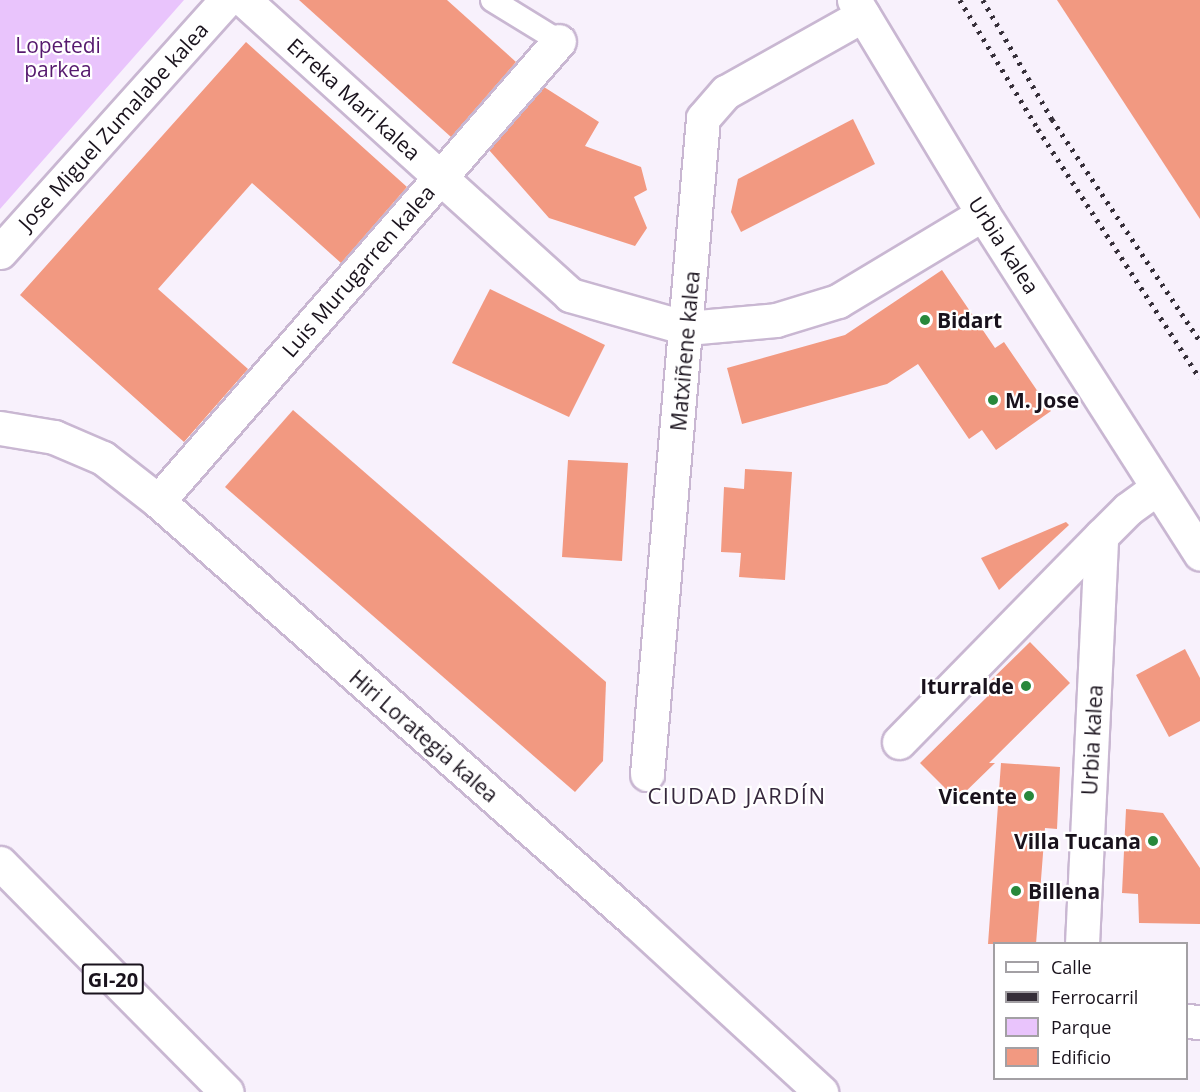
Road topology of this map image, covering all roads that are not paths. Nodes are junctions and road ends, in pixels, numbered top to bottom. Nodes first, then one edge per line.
1 (226, 0) edge
2 (244, 0) edge
3 (492, 0) edge
4 (858, 7) edge
5 (559, 41) joint
6 (440, 177) junction
7 (983, 214) junction
8 (0, 252) edge
9 (687, 328) junction
10 (0, 428) edge
11 (1158, 488) junction
12 (158, 501) junction
13 (1101, 536) junction
14 (1200, 553) edge
15 (899, 742) dead end
16 (647, 774) dead end
17 (0, 863) edge
18 (1082, 942) edge
19 (228, 1092) edge
20 (821, 1092) edge

1 - 8 main road, Jose Miguel Zumalabe kalea
2 - 6 main road, Erreka Mari kalea
3 - 5 lane
4 - 7 main road, Urbia kalea
4 - 9 main road, Matxiñene kalea
5 - 6 main road, Luis Murugarren kalea
6 - 9 main road, Erreka Mari kalea
6 - 12 main road, Luis Murugarren kalea
7 - 9 main road
7 - 11 main road, Urbia kalea
9 - 16 main road, Matxiñene kalea
10 - 12 main road, Hiri Lorategia kalea
11 - 13 main road
11 - 14 main road, Urbia kalea
12 - 20 main road, Hiri Lorategia kalea
13 - 15 main road
13 - 18 main road, Urbia kalea
17 - 19 main road, GI-20

